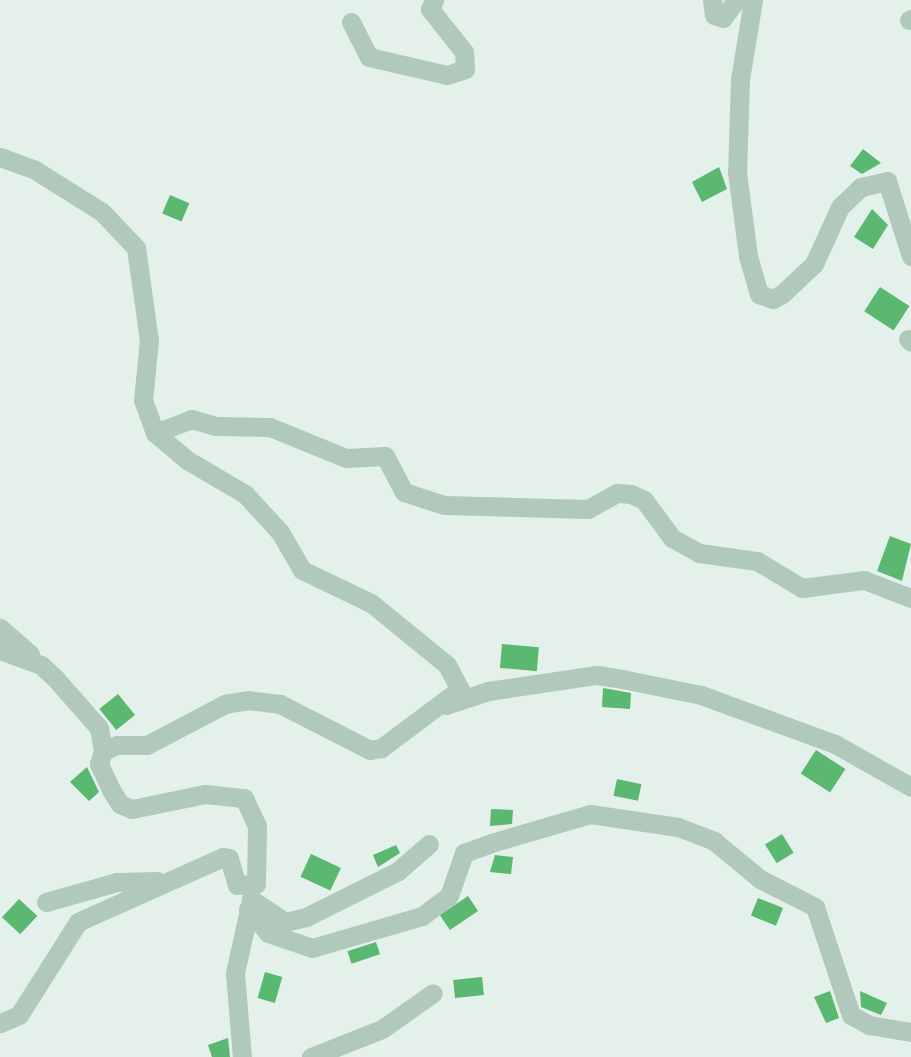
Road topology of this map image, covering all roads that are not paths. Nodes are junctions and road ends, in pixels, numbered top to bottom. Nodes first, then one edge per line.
1 (434, 0) edge
2 (712, 0) edge
3 (736, 0) edge
4 (753, 0) edge
5 (351, 22) dead end
6 (0, 157) edge
7 (911, 256) edge
8 (155, 433) junction
9 (911, 598) edge
10 (0, 628) edge
11 (0, 650) edge
12 (41, 664) junction
13 (442, 706) junction
14 (103, 751) junction
15 (911, 787) edge
16 (429, 844) dead end
17 (169, 881) junction
18 (249, 899) junction
19 (46, 902) dead end
20 (433, 993) dead end
21 (0, 1023) edge
22 (911, 1023) edge
23 (887, 1027) junction
24 (911, 1032) edge
25 (242, 1057) edge
26 (311, 1057) edge

1 - 5 street
2 - 3 street
4 - 7 street
6 - 8 street
8 - 9 street
8 - 13 street
10 - 12 street
11 - 12 street
12 - 14 street
13 - 14 street
13 - 15 street
14 - 18 street
16 - 18 street
17 - 18 street
17 - 19 street
17 - 21 street
18 - 23 street
18 - 25 street
20 - 26 street
22 - 23 street
23 - 24 street

